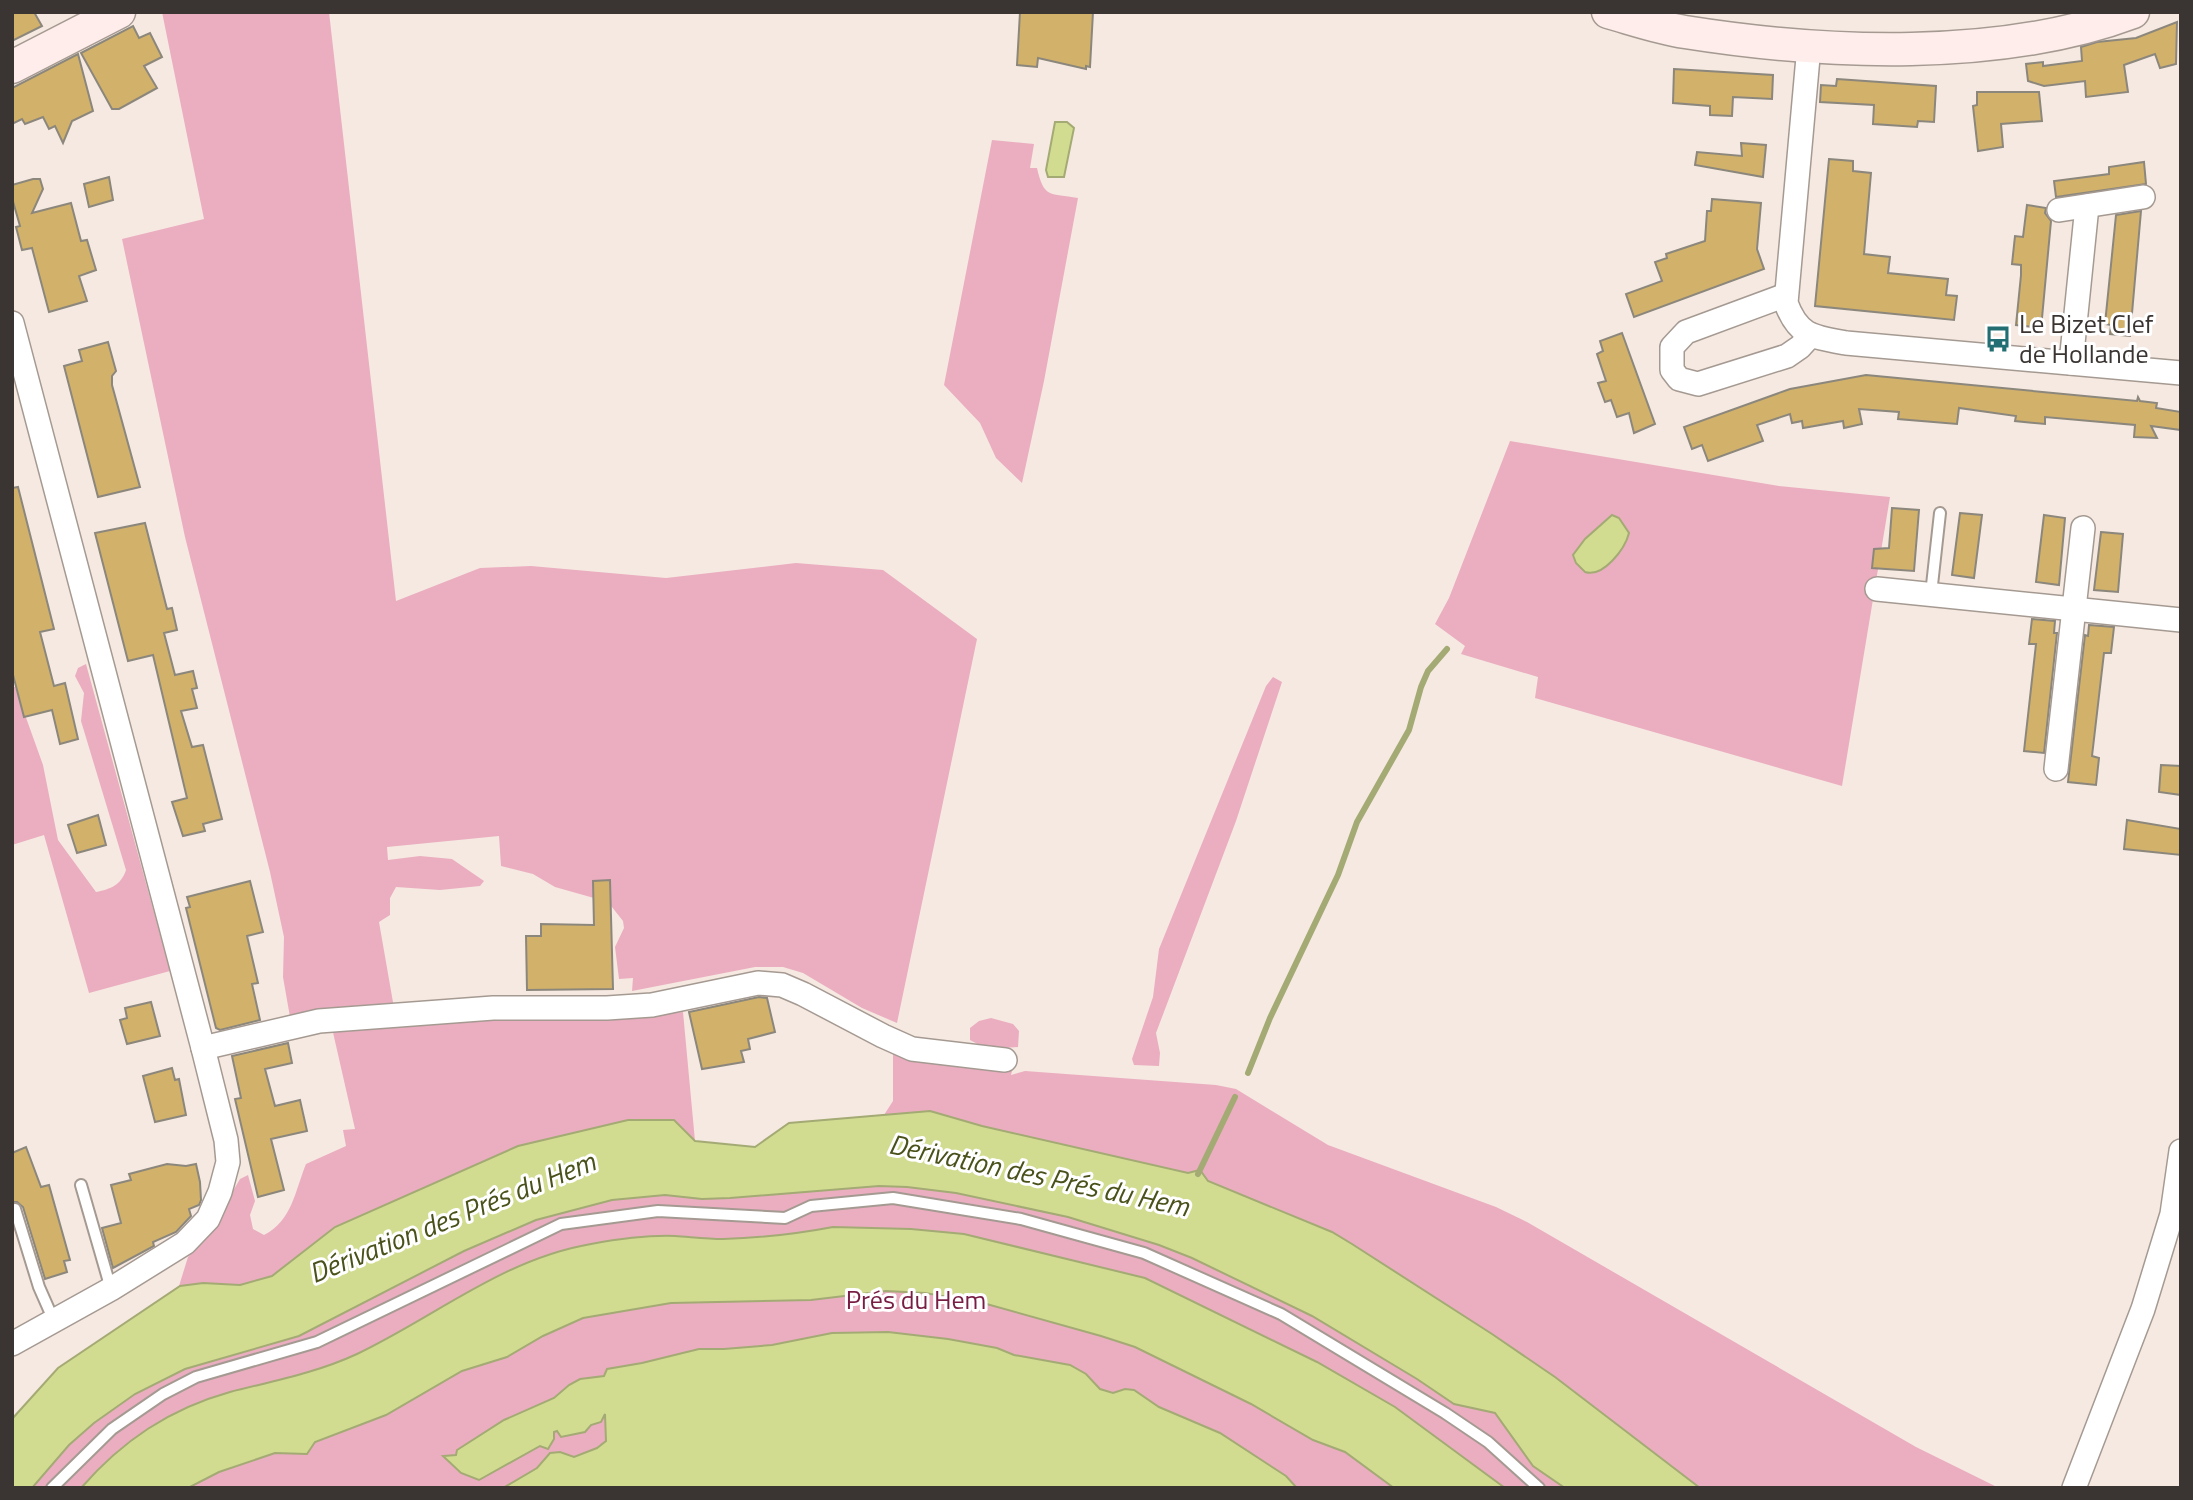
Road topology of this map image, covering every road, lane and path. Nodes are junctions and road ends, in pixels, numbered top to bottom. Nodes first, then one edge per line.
1 (119, 12) edge
2 (1608, 12) edge
3 (2133, 12) edge
4 (1809, 46) junction
5 (12, 67) edge
6 (2143, 197) dead end
7 (2088, 206) junction
8 (2059, 210) dead end
9 (1786, 295) junction
10 (12, 323) edge
11 (1811, 335) junction
12 (2071, 363) junction
13 (2181, 373) edge
14 (1940, 513) dead end
15 (2083, 528) dead end
16 (1877, 589) dead end
17 (1931, 594) junction
18 (2074, 608) junction
19 (2181, 620) edge
20 (2056, 769) dead end
21 (203, 1048) junction
22 (1005, 1060) dead end
23 (2181, 1151) edge
24 (81, 1185) dead end
25 (15, 1209) dead end
26 (111, 1289) junction
27 (54, 1321) junction
28 (12, 1344) edge
29 (52, 1488) edge
30 (1539, 1488) edge
31 (2074, 1488) edge

1 - 5 street
2 - 4 street
3 - 4 street
4 - 9 street
6 - 7 street
7 - 8 street
7 - 12 street
9 - 11 street
9 - 11 street
10 - 21 street
11 - 12 street
12 - 13 street
14 - 17 lane
15 - 18 street
16 - 17 street
17 - 18 street
18 - 19 street
18 - 20 street
21 - 22 street
21 - 26 street
23 - 31 street
24 - 26 lane
25 - 27 lane
26 - 27 street
27 - 28 street
29 - 30 lane

